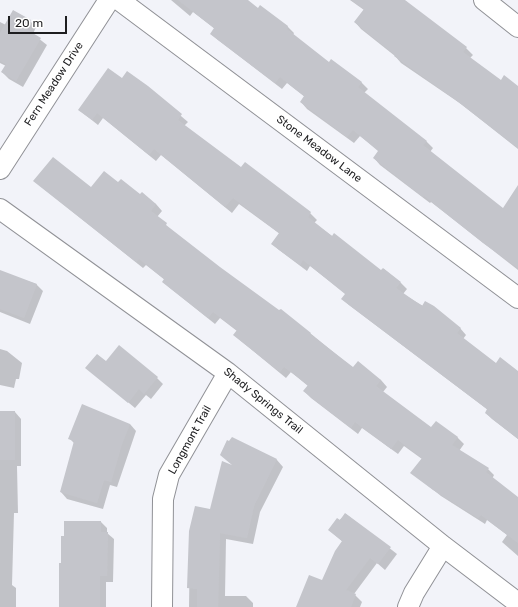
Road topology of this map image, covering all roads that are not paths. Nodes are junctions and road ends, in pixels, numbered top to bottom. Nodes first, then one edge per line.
1 (109, 0) edge
2 (119, 0) edge
3 (484, 0) edge
4 (518, 27) edge
5 (0, 169) edge
6 (0, 208) edge
7 (518, 298) edge
8 (228, 373) junction
9 (443, 546) junction
10 (518, 603) edge
11 (162, 607) edge
12 (408, 607) edge

1 - 5 street, Fern Meadow Drive
2 - 7 street, Stone Meadow Lane
3 - 4 street
6 - 8 street, Shady Springs Trail
8 - 9 street, Shady Springs Trail
8 - 11 street, Longmont Trail
9 - 10 street, Shady Springs Trail
9 - 12 street

